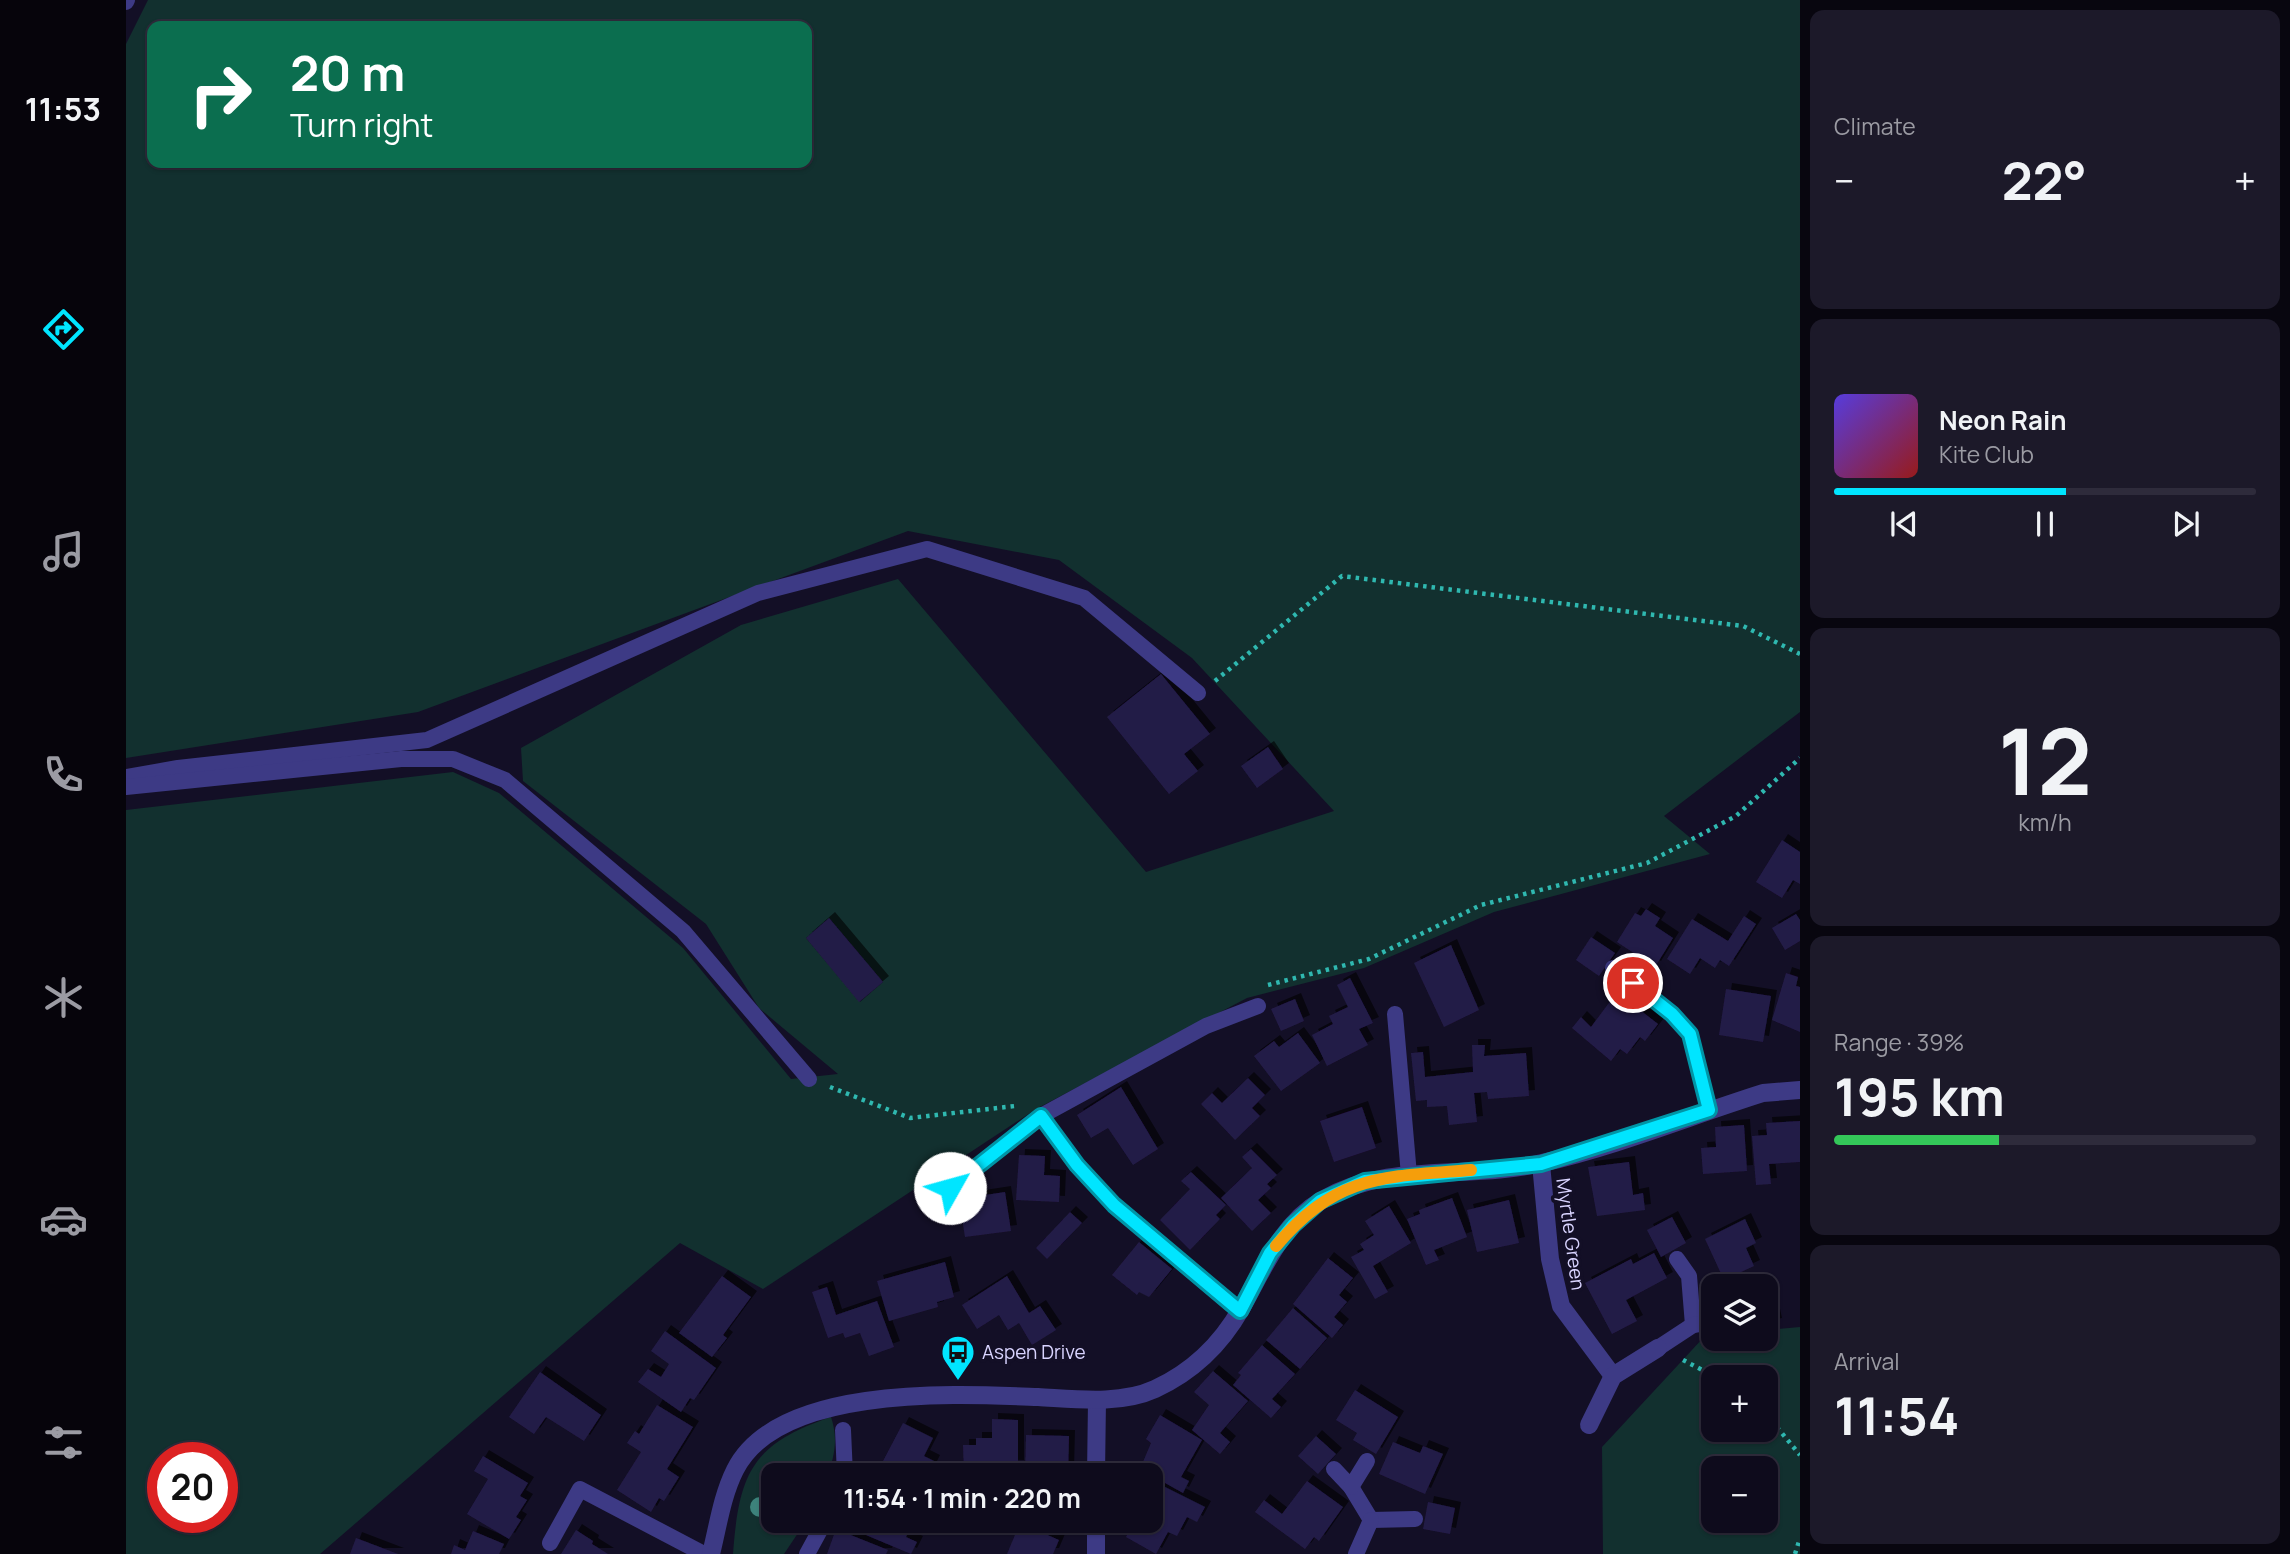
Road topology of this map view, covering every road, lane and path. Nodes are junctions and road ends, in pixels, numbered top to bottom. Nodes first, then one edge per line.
1 (1800, 654) edge
2 (1198, 693) joint
3 (1800, 758) edge
4 (126, 777) edge
5 (126, 788) edge
6 (1613, 968) dead end
7 (1256, 988) dead end
8 (1258, 1006) dead end
9 (1395, 1014) dead end
10 (809, 1079) joint
11 (1800, 1090) edge
12 (1022, 1106) dead end
13 (1709, 1110) junction
14 (1041, 1116) junction
15 (1541, 1164) junction
16 (1409, 1175) junction
17 (950, 1188) dead end
18 (1678, 1259) dead end
19 (1240, 1311) junction
20 (1701, 1324) edge
21 (1693, 1325) junction
22 (1658, 1348) junction
23 (1701, 1370) edge
24 (1614, 1376) junction
25 (1097, 1400) junction
26 (1589, 1425) dead end
27 (1778, 1428) edge
28 (843, 1430) dead end
29 (1800, 1455) edge
30 (1367, 1461) dead end
31 (844, 1463) edge
32 (1096, 1463) edge
33 (1334, 1469) dead end
34 (1351, 1487) junction
35 (1415, 1519) dead end
36 (1371, 1520) junction
37 (818, 1533) edge
38 (1096, 1533) edge
39 (1800, 1538) edge
40 (550, 1543) dead end
41 (704, 1554) edge
42 (711, 1554) edge
43 (807, 1554) edge
44 (1096, 1554) edge
45 (1356, 1554) edge
46 (1795, 1554) edge

1 - 2 path
2 - 4 lane
3 - 7 path
5 - 10 lane
6 - 13 lane
8 - 14 lane
9 - 16 lane
10 - 12 path
11 - 13 street
13 - 15 street
14 - 17 lane
14 - 19 lane
15 - 16 street
15 - 24 street, Myrtle Green
16 - 19 street
18 - 21 lane
19 - 25 street
20 - 21 lane
21 - 22 lane
22 - 23 path
22 - 24 street
24 - 26 street
25 - 32 street
25 - 42 street
27 - 29 path
28 - 31 lane
30 - 34 lane
33 - 34 lane
34 - 36 lane
35 - 36 lane
36 - 45 lane
37 - 43 lane
38 - 44 street
39 - 46 path
40 - 41 lane

